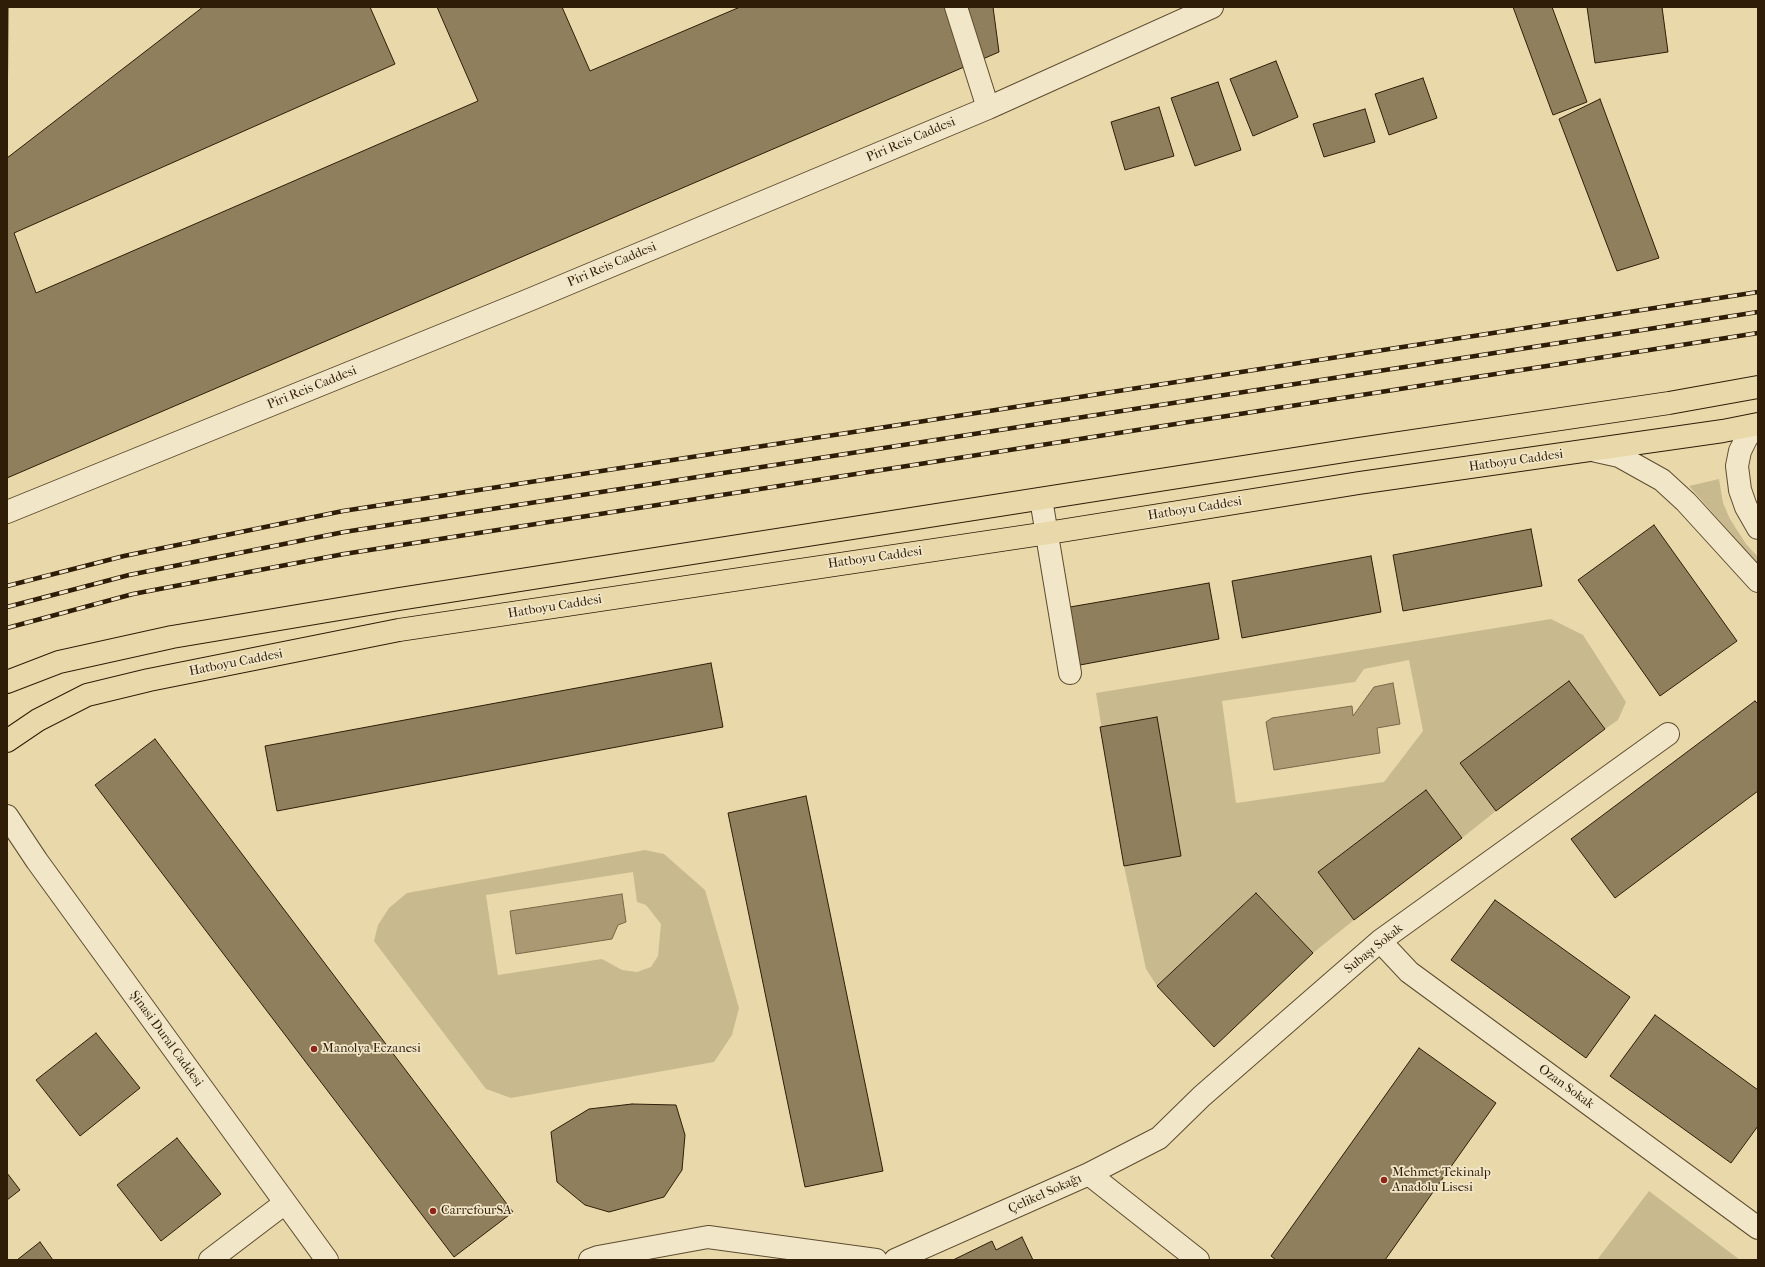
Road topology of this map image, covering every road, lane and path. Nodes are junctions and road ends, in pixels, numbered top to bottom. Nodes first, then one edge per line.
1 (956, 7) edge
2 (1212, 7) edge
3 (988, 108) junction
4 (1758, 387) edge
5 (1758, 425) edge
6 (1591, 450) junction
7 (1041, 499) junction
8 (7, 512) edge
9 (1758, 528) edge
10 (1048, 533) junction
11 (1758, 581) edge
12 (1070, 673) dead end
13 (7, 682) edge
14 (1668, 734) dead end
15 (7, 741) edge
16 (7, 816) edge
17 (1380, 941) junction
18 (1089, 1174) junction
19 (285, 1203) junction
20 (1758, 1228) edge
21 (210, 1260) edge
22 (327, 1260) edge
23 (590, 1260) edge
24 (876, 1260) edge
25 (895, 1260) edge
26 (1198, 1260) edge

1 - 3 street
2 - 3 street, Piri Reis Caddesi
3 - 8 street, Piri Reis Caddesi
4 - 7 main road
5 - 6 main road, Hatboyu Caddesi
5 - 9 street
6 - 10 main road, Hatboyu Caddesi
6 - 11 street
7 - 10 street
7 - 13 main road
10 - 12 street
10 - 15 main road, Hatboyu Caddesi
14 - 17 street, Subaşı Sokak
16 - 19 street, Şinasi Dural Caddesi
17 - 18 street, Subaşı Sokak
17 - 20 street, Ozan Sokak
18 - 25 street, Çelikel Sokağı
18 - 26 street, Çelikel Sokağı
19 - 21 street
19 - 22 street, Şinasi Dural Caddesi
23 - 24 street

